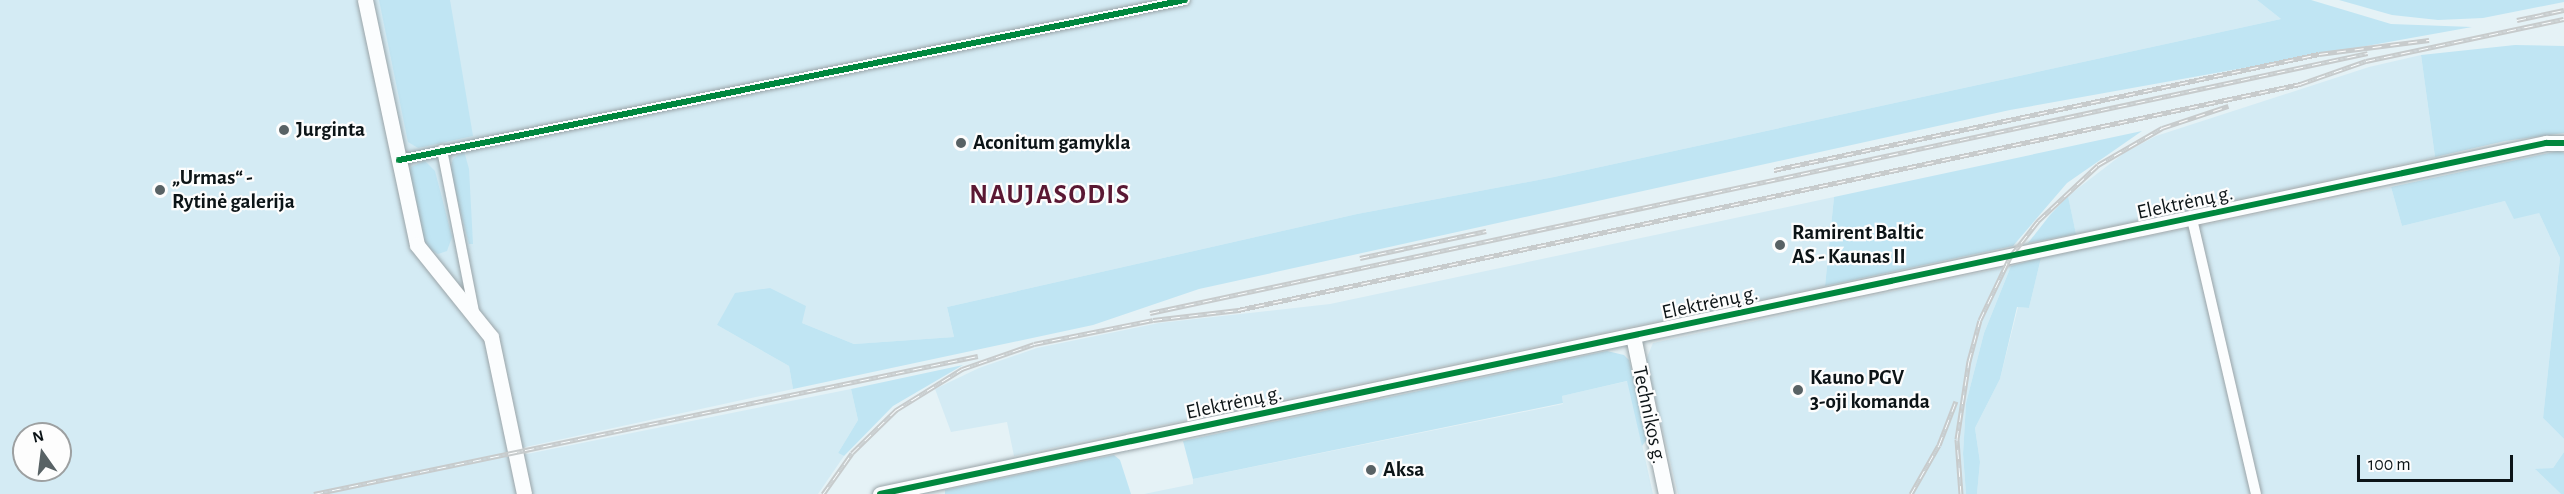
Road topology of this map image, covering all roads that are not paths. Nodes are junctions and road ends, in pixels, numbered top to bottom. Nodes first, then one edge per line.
1 (365, 0) edge
2 (1185, 0) edge
3 (2564, 142) edge
4 (442, 150) junction
5 (399, 160) junction
6 (2192, 219) junction
7 (474, 312) junction
8 (1633, 336) junction
9 (524, 494) edge
10 (880, 494) edge
11 (1666, 494) edge
12 (2256, 494) edge

1 - 5 street
2 - 4 street
3 - 6 street, Elektrėnų g.
4 - 5 street
4 - 7 street
5 - 7 street
6 - 8 street, Elektrėnų g.
6 - 12 street
7 - 9 street
8 - 10 street, Elektrėnų g.
8 - 11 street, Technikos g.

